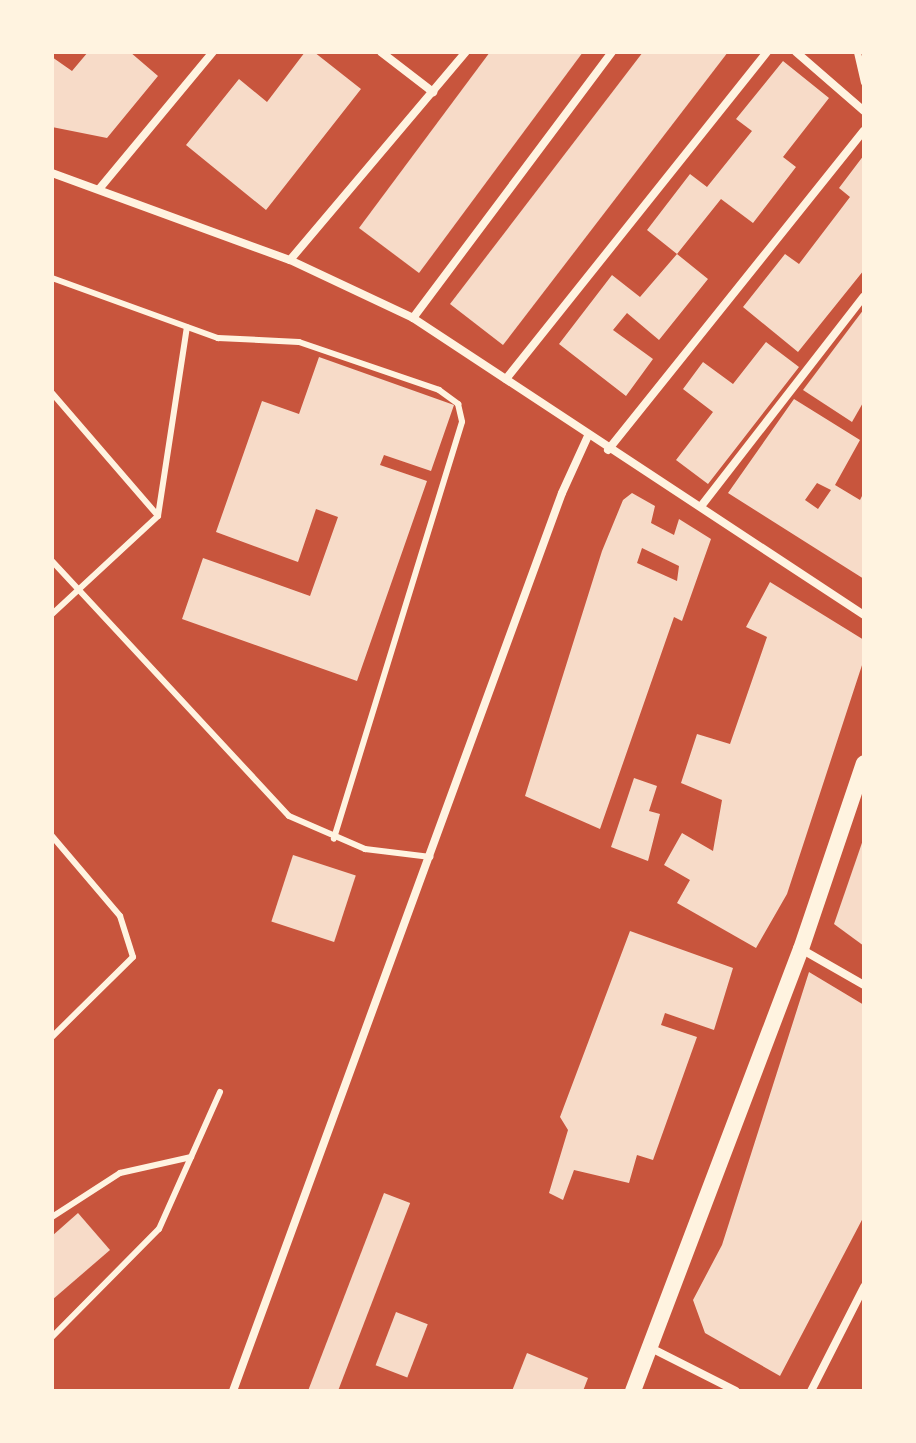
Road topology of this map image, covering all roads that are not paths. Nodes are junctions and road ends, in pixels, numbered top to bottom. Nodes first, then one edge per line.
1 (213, 52) edge
2 (381, 52) edge
3 (466, 52) edge
4 (612, 52) edge
5 (767, 52) edge
6 (796, 52) edge
7 (857, 52) edge
8 (864, 82) edge
9 (433, 92) junction
10 (864, 111) edge
11 (864, 131) edge
12 (52, 173) edge
13 (100, 188) junction
14 (290, 260) junction
15 (52, 278) edge
16 (864, 296) edge
17 (413, 318) junction
18 (187, 327) junction
19 (506, 379) junction
20 (52, 393) edge
21 (588, 436) junction
22 (608, 450) junction
23 (702, 505) junction
24 (158, 516) junction
25 (52, 561) edge
26 (78, 591) junction
27 (52, 614) edge
28 (864, 615) edge
29 (864, 763) edge
30 (52, 836) edge
31 (334, 839) junction
32 (431, 857) junction
33 (801, 949) junction
34 (864, 985) edge
35 (52, 1037) edge
36 (220, 1092) dead end
37 (191, 1157) junction
38 (52, 1217) edge
39 (864, 1287) edge
40 (52, 1337) edge
41 (649, 1347) junction
42 (233, 1391) edge
43 (633, 1391) edge
44 (736, 1391) edge
45 (811, 1391) edge

1 - 13 street
2 - 9 street
3 - 9 street
4 - 17 street
5 - 19 street
6 - 10 street
7 - 8 street
9 - 14 street
11 - 22 street
12 - 13 street
13 - 14 street
14 - 17 street
15 - 18 lane
16 - 23 street
17 - 19 street
18 - 24 lane
18 - 31 lane
19 - 21 street
20 - 24 lane
21 - 22 street
21 - 32 street
22 - 23 street
23 - 28 street
24 - 26 lane
25 - 26 lane
26 - 27 lane
26 - 31 lane
29 - 33 main road
30 - 35 lane
31 - 32 lane
32 - 42 street
33 - 34 street
33 - 41 main road
36 - 37 lane
37 - 38 lane
37 - 40 lane
39 - 45 street
41 - 43 main road
41 - 44 street

